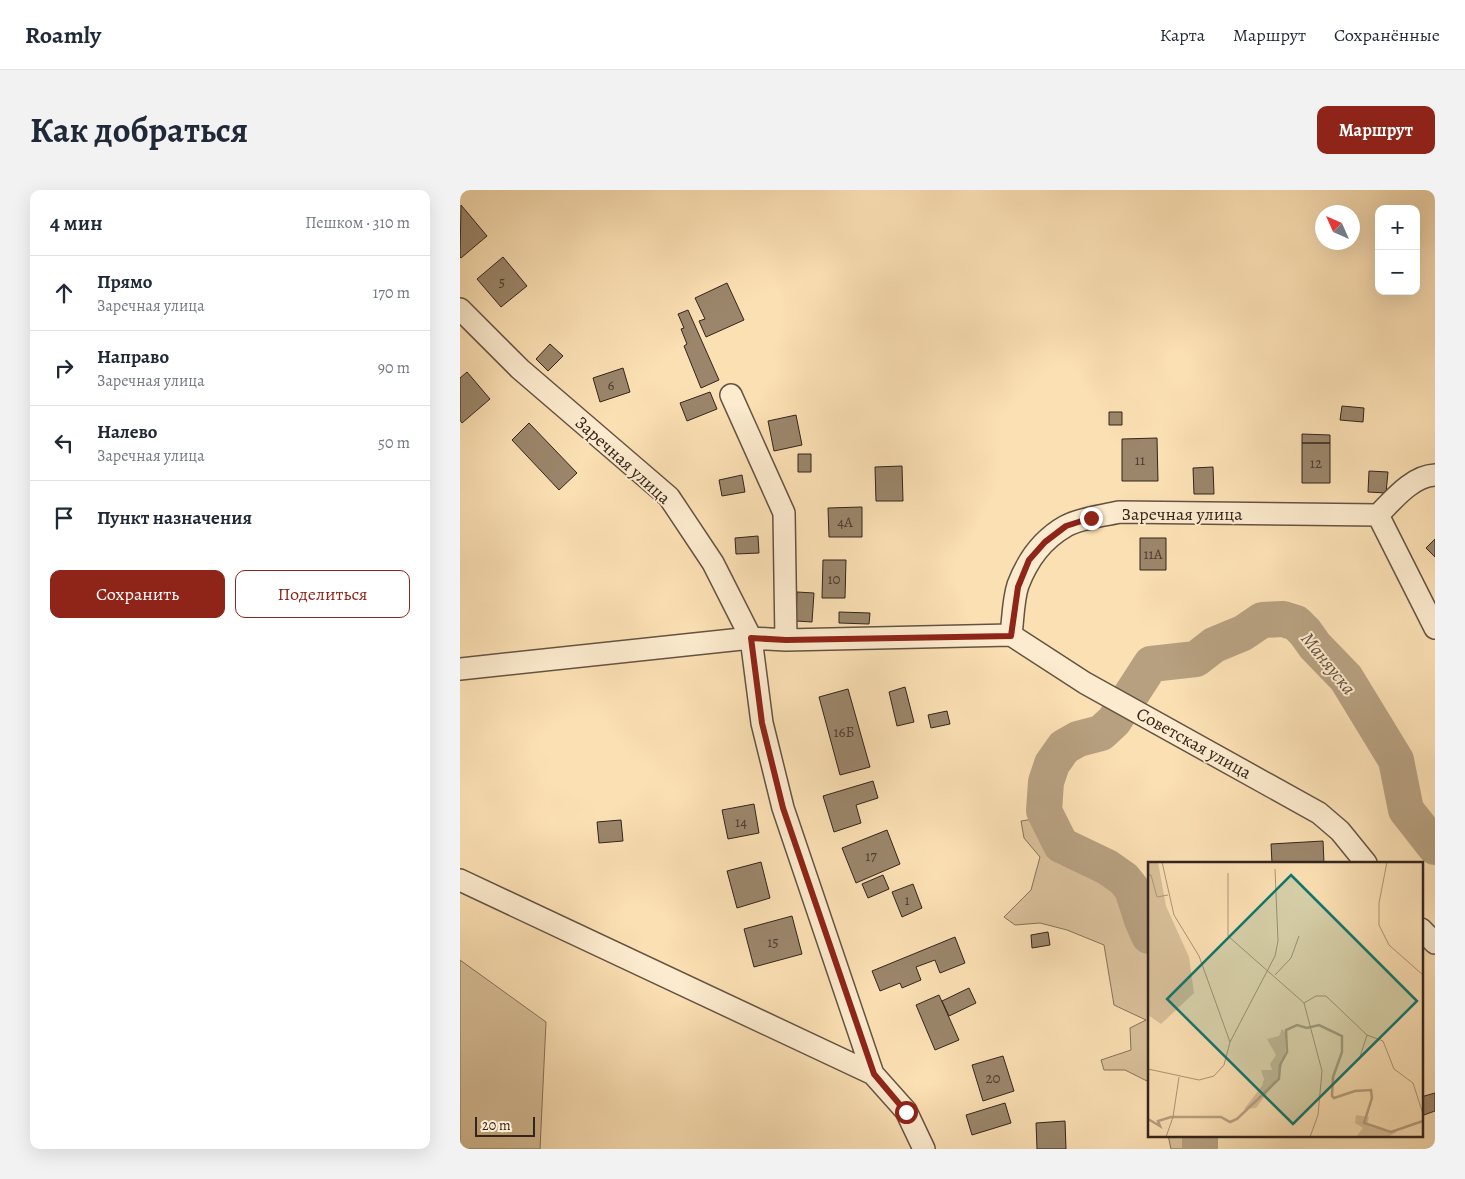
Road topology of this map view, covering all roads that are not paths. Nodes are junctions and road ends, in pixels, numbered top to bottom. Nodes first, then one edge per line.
1 (460, 309) edge
2 (731, 394) dead end
3 (1435, 475) edge
4 (1378, 515) junction
5 (1435, 628) edge
6 (1011, 636) junction
7 (751, 638) junction
8 (786, 640) junction
9 (460, 669) edge
10 (1365, 862) edge
11 (460, 880) edge
12 (1422, 930) edge
13 (1435, 943) edge
14 (874, 1074) junction
15 (924, 1149) edge

1 - 7 street, Заречная улица
2 - 8 street
3 - 4 street
4 - 5 street
4 - 6 street, Заречная улица
6 - 8 street
6 - 10 street, Советская улица
7 - 8 street
7 - 9 street
7 - 14 street, Заречная улица
11 - 14 street
12 - 13 street
14 - 15 street, Заречная улица

